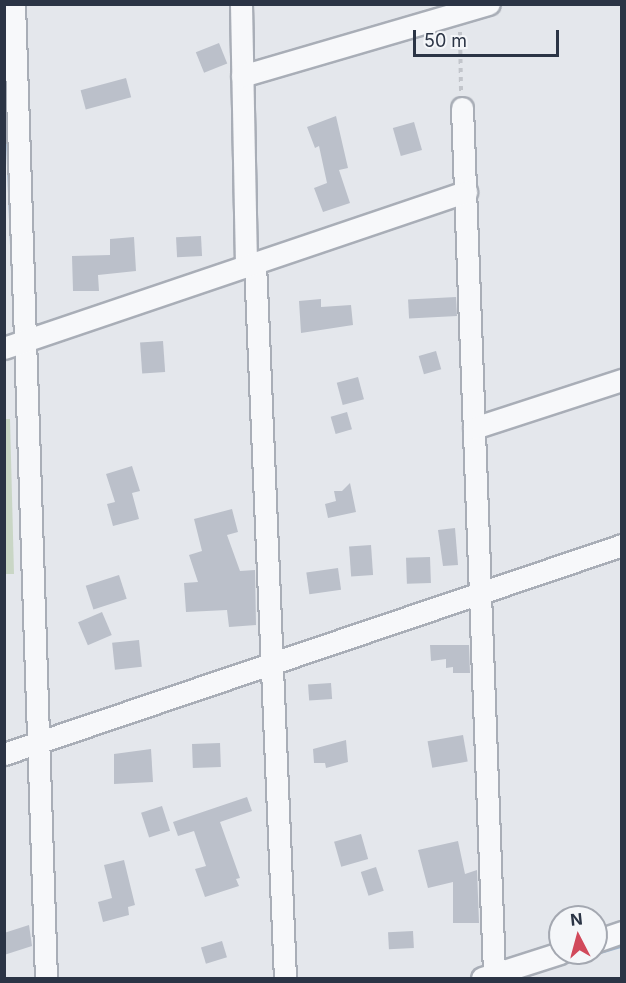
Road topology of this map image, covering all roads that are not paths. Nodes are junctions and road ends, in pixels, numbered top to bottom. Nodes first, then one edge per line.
1 (14, 4) edge
2 (241, 4) edge
3 (489, 4) edge
4 (242, 76) junction
5 (462, 108) road end
6 (466, 192) junction
7 (250, 265) junction
8 (28, 340) junction
9 (4, 348) edge
10 (621, 380) edge
11 (474, 428) junction
12 (621, 544) edge
13 (480, 591) junction
14 (272, 663) junction
15 (40, 741) junction
16 (4, 754) edge
17 (548, 957) edge
18 (488, 976) edge
19 (46, 978) edge
20 (285, 978) edge

1 - 8 street
2 - 4 street
3 - 4 street
4 - 7 street
5 - 6 street
6 - 7 street
6 - 11 street
7 - 8 street
7 - 14 street
8 - 9 street
8 - 15 street
10 - 11 street
11 - 13 street
12 - 13 street
13 - 14 street
13 - 18 street
14 - 15 street
14 - 20 street
15 - 16 street
15 - 19 street
17 - 18 street

